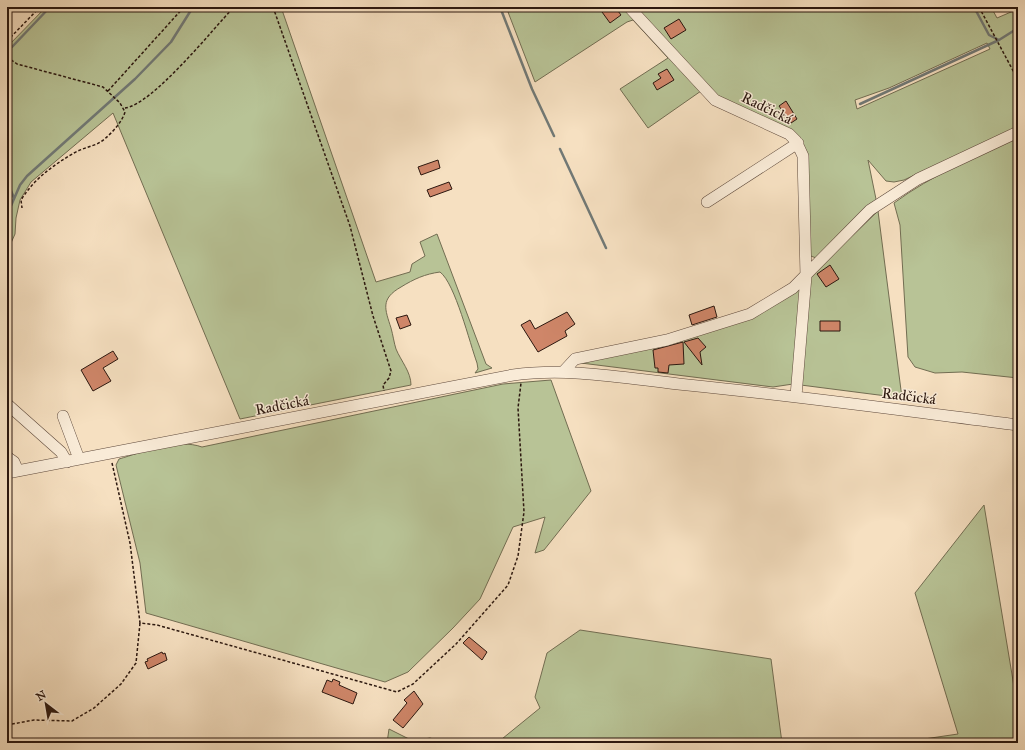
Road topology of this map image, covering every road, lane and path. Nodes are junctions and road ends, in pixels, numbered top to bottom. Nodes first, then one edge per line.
1 (40, 7) edge
2 (184, 7) edge
3 (234, 7) edge
4 (273, 7) edge
5 (629, 7) edge
6 (979, 7) edge
7 (7, 41) edge
8 (7, 57) edge
9 (1018, 80) edge
10 (110, 92) junction
11 (125, 108) junction
12 (1018, 132) edge
13 (798, 143) junction
14 (707, 202) dead end
15 (22, 208) dead end
16 (806, 276) junction
17 (563, 372) junction
18 (522, 374) junction
19 (796, 396) junction
20 (388, 399) junction
21 (7, 404) edge
22 (63, 416) dead end
23 (1018, 425) edge
24 (110, 453) junction
25 (7, 457) edge
26 (79, 459) junction
27 (66, 462) junction
28 (12, 472) edge
29 (140, 623) junction
30 (7, 725) edge

1 - 7 path
2 - 10 path
3 - 11 path
4 - 20 path
5 - 13 street, Radčická
6 - 9 path
8 - 10 path
10 - 11 path
11 - 15 path
12 - 16 street
13 - 14 street
13 - 16 street, Radčická
16 - 17 street
16 - 19 street, Radčická
17 - 18 street, Radčická
17 - 19 street, Radčická
18 - 20 street, Radčická
18 - 29 path
19 - 23 street, Radčická
20 - 24 street, Radčická
21 - 27 street
22 - 26 street
24 - 26 street, Radčická
24 - 29 path
25 - 28 street
26 - 27 street, Radčická
27 - 28 street, Radčická
29 - 30 path

